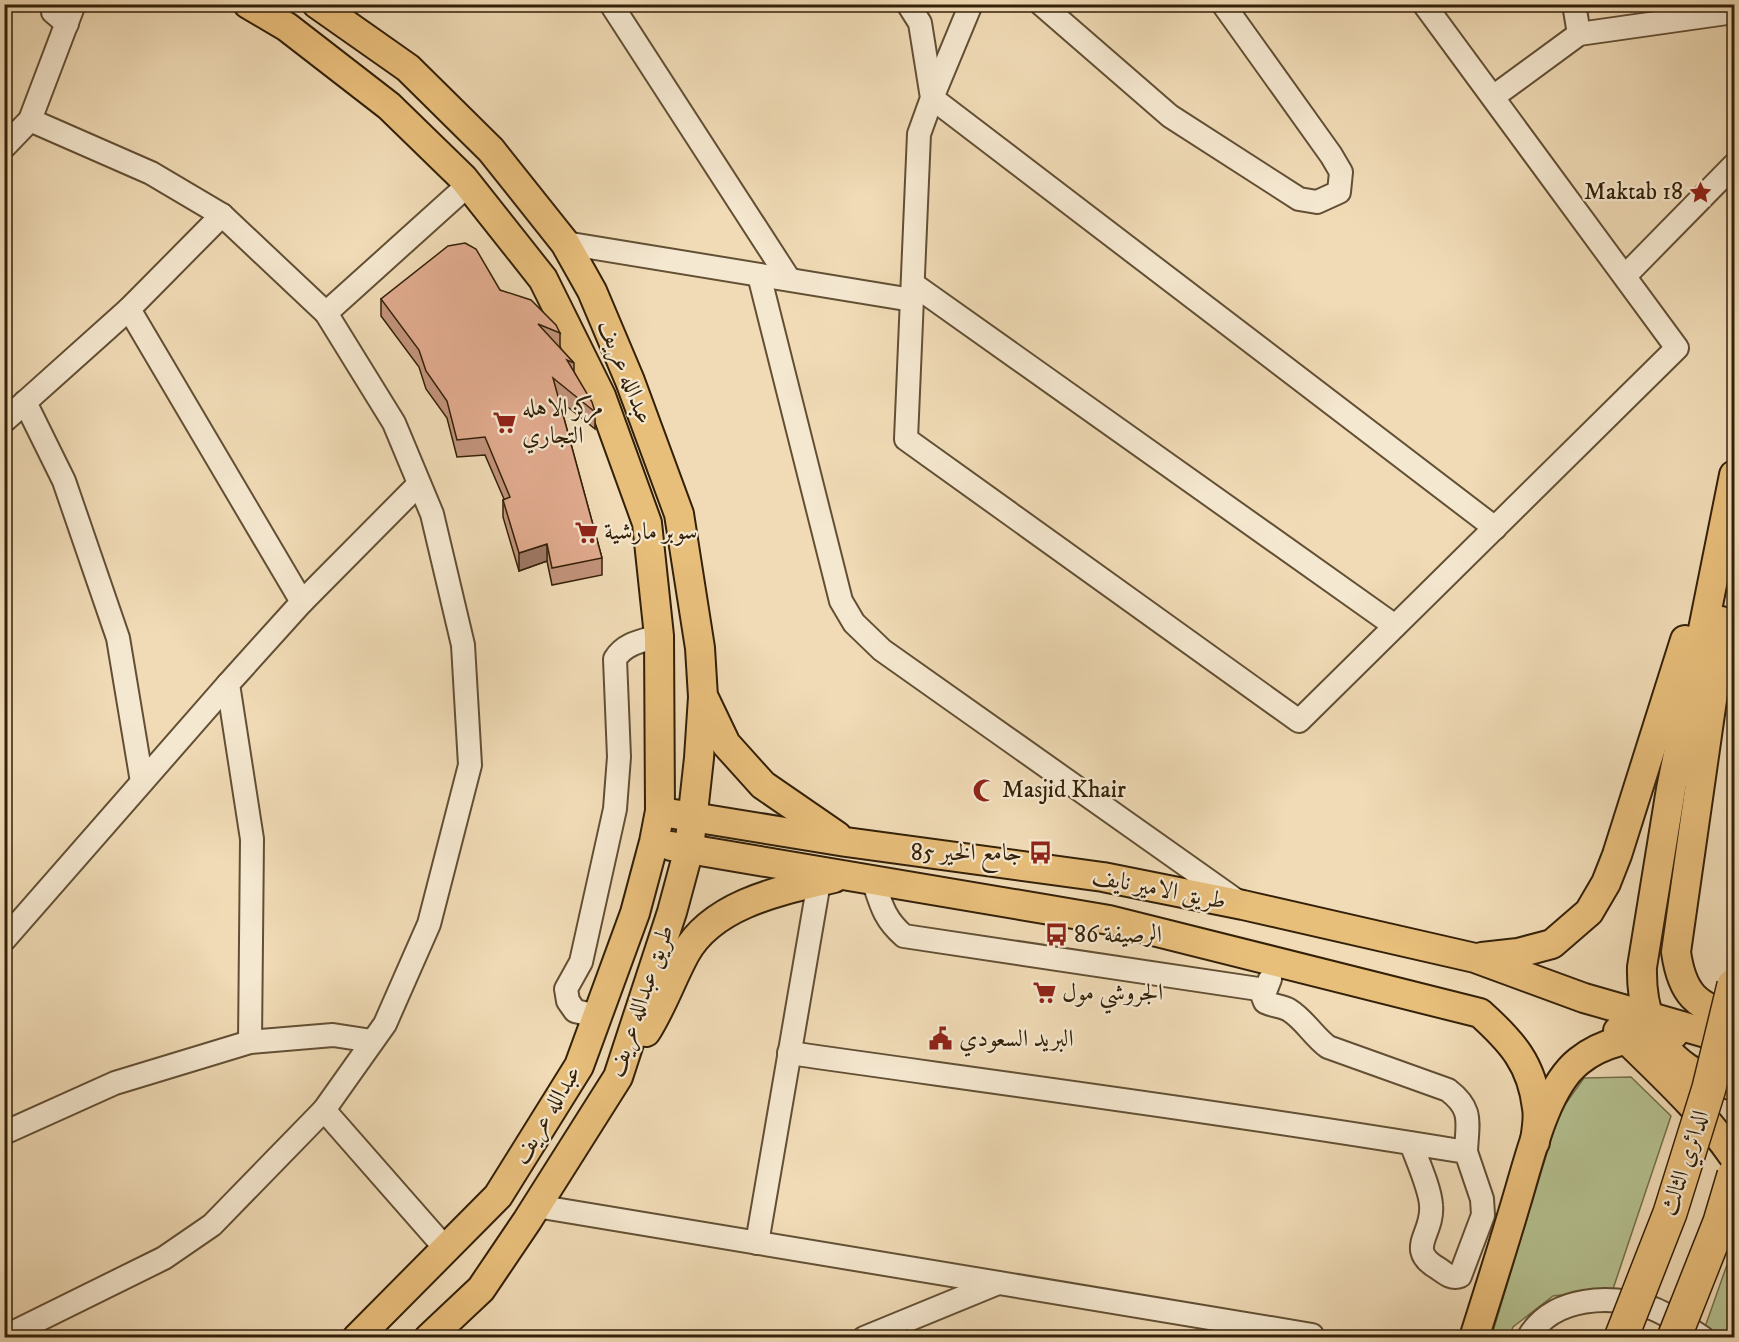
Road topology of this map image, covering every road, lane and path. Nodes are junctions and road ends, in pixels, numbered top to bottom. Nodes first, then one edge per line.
1 (53, 4) edge
2 (248, 4) edge
3 (317, 4) edge
4 (611, 4) edge
5 (908, 4) edge
6 (971, 4) edge
7 (1041, 4) edge
8 (1223, 4) edge
9 (1424, 4) edge
10 (1574, 4) edge
11 (1734, 12) edge
12 (70, 14) edge
13 (1580, 34) junction
14 (932, 98) junction
15 (1493, 98) junction
16 (30, 120) junction
17 (4, 147) edge
18 (1734, 165) edge
19 (468, 185) junction
20 (222, 215) junction
21 (565, 243) junction
22 (759, 275) junction
23 (1625, 276) junction
24 (789, 279) junction
25 (912, 292) junction
26 (129, 309) junction
27 (326, 313) junction
28 (25, 402) junction
29 (4, 421) edge
30 (1734, 475) edge
31 (1734, 482) edge
32 (419, 484) junction
33 (1495, 528) junction
34 (1721, 545) junction
35 (302, 602) junction
36 (1395, 626) junction
37 (659, 636) junction
38 (228, 684) junction
39 (703, 697) junction
40 (142, 782) junction
41 (660, 811) junction
42 (693, 817) junction
43 (654, 842) junction
44 (846, 842) junction
45 (689, 849) junction
46 (860, 878) junction
47 (819, 882) junction
48 (1243, 905) junction
49 (4, 940) edge
50 (1475, 958) junction
51 (1277, 962) junction
52 (1734, 985) edge
53 (1265, 990) junction
54 (1584, 998) junction
55 (597, 1016) junction
56 (1734, 1018) edge
57 (1652, 1026) junction
58 (1626, 1039) junction
59 (372, 1041) junction
60 (1734, 1041) edge
61 (250, 1042) junction
62 (789, 1053) junction
63 (618, 1077) junction
64 (1734, 1086) edge
65 (324, 1110) junction
66 (4, 1133) edge
67 (1535, 1142) junction
68 (1412, 1143) junction
69 (1466, 1152) junction
70 (1734, 1157) edge
71 (1734, 1175) edge
72 (536, 1206) junction
73 (757, 1243) junction
74 (446, 1249) junction
75 (998, 1283) junction
76 (901, 1322) junction
77 (4, 1337) edge
78 (357, 1338) edge
79 (429, 1338) edge
80 (864, 1338) edge
81 (918, 1338) edge
82 (1309, 1338) edge
83 (1474, 1338) edge
84 (1528, 1338) edge
85 (1621, 1338) edge
86 (1674, 1338) edge
87 (1703, 1338) edge

1 - 12 street
2 - 19 main road, عبدالله عريف
3 - 21 main road, عبدالله عريف
4 - 24 street
5 - 14 street
6 - 14 street
7 - 8 street
9 - 15 street
10 - 13 street
11 - 13 street
12 - 16 street
13 - 15 street
14 - 25 street
14 - 33 street
15 - 23 street
16 - 17 street
16 - 20 street
18 - 23 street
19 - 27 street
19 - 37 main road, عبدالله عريف
20 - 26 street
20 - 27 street
21 - 22 street
21 - 39 main road, عبدالله عريف
22 - 24 street
22 - 48 street
23 - 33 street
24 - 25 street
25 - 36 street
25 - 36 street
26 - 28 street
26 - 35 street
27 - 32 street
28 - 29 street
28 - 40 street
30 - 34 main road
31 - 56 main road
32 - 35 street
32 - 59 street
33 - 36 street
34 - 50 main road
34 - 57 main road
35 - 38 street
37 - 41 main road, عبدالله عريف
37 - 55 street
38 - 40 street
38 - 61 street
39 - 42 main road, عبدالله عريف
39 - 44 main road
40 - 49 street
41 - 42 main road, طريق الامير نايف
41 - 43 main road
42 - 44 main road, طريق الامير نايف
42 - 45 main road, عبدالله عريف
43 - 45 main road, طريق الامير نايف
43 - 55 main road, عبدالله عريف
44 - 48 main road, طريق الامير نايف
45 - 46 main road, طريق الامير نايف
45 - 63 main road, طريق عبدالله عريف
46 - 47 main road
46 - 51 main road, طريق الامير نايف
46 - 53 street
47 - 62 street
47 - 63 main road
48 - 50 main road, طريق الامير نايف
50 - 54 main road, طريق الامير نايف
51 - 53 street
51 - 67 main road, طريق الامير نايف
52 - 85 highway, الدائري الثالث, bridge
53 - 69 street
54 - 57 main road, طريق الامير نايف
54 - 58 main road
55 - 74 main road, عبدالله عريف
57 - 58 main road
57 - 60 main road
57 - 64 main road
58 - 67 main road
58 - 70 main road
59 - 61 street
59 - 65 street
61 - 66 street
62 - 68 street
62 - 73 street
63 - 72 main road, طريق عبدالله عريف
65 - 74 street
65 - 77 street
67 - 83 main road
68 - 69 street
68 - 69 street
71 - 86 highway, bridge
72 - 73 street
72 - 79 main road
73 - 75 street
74 - 78 main road, عبدالله عريف
75 - 76 street
75 - 82 street
76 - 80 street
76 - 81 street
84 - 87 street

